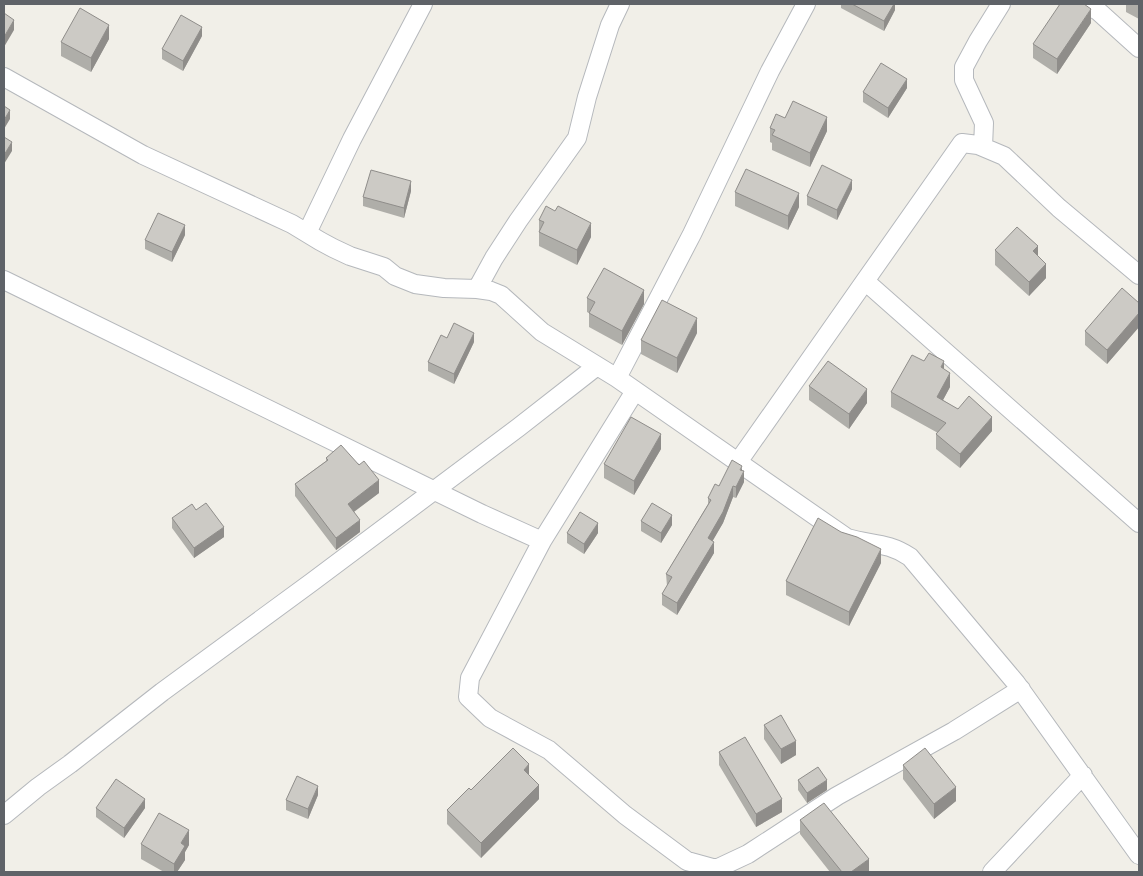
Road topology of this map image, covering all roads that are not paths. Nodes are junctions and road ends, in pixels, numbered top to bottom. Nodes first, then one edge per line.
1 (423, 4) edge
2 (620, 4) edge
3 (806, 4) edge
4 (1001, 4) edge
5 (1095, 6) edge
6 (1139, 48) edge
7 (4, 77) edge
8 (983, 147) junction
9 (307, 233) junction
10 (1139, 275) edge
11 (4, 280) edge
12 (865, 281) junction
13 (477, 289) junction
14 (597, 366) junction
15 (617, 378) junction
16 (635, 391) junction
17 (738, 462) junction
18 (434, 490) junction
19 (1139, 523) edge
20 (542, 541) junction
21 (1021, 689) junction
22 (1082, 775) junction
23 (4, 815) edge
24 (1139, 855) edge
25 (992, 872) edge

1 - 9 street
2 - 13 street
3 - 15 street
4 - 8 street
5 - 6 street
7 - 9 street
8 - 10 street
8 - 12 street
9 - 13 street
11 - 18 street
12 - 17 street
12 - 19 street
13 - 14 street
14 - 15 street
14 - 18 street
15 - 16 street
16 - 17 street
16 - 20 street
17 - 21 street
18 - 20 street
18 - 23 street
20 - 21 street
21 - 22 street
22 - 24 street
22 - 25 street

